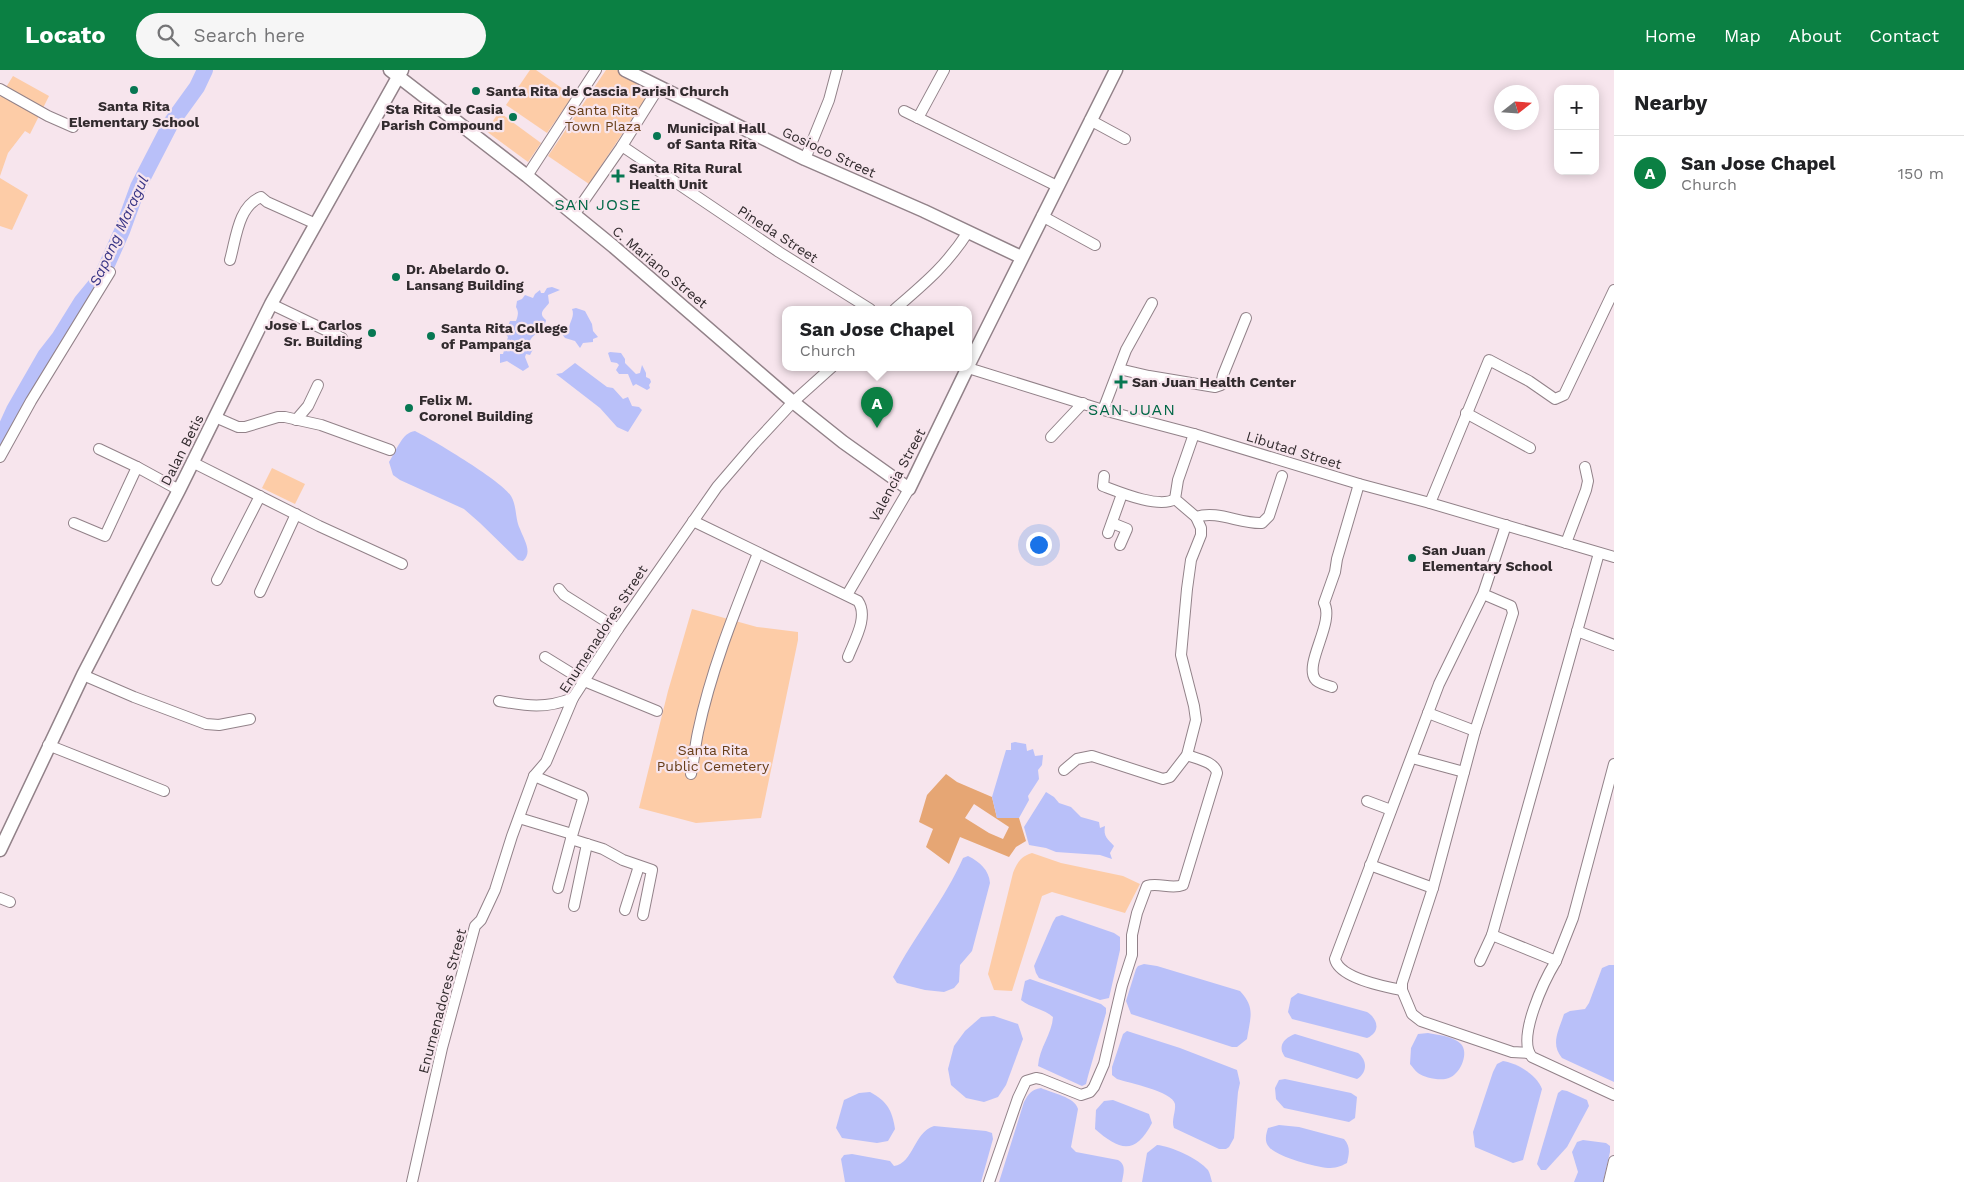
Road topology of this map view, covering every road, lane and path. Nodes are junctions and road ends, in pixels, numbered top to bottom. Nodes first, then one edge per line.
1 (596, 70) edge
2 (625, 70) edge
3 (837, 70) edge
4 (944, 70) edge
5 (1116, 70) edge
6 (396, 72) edge
7 (659, 86) junction
8 (0, 89) edge
9 (904, 111) dead end
10 (918, 118) junction
11 (1090, 120) junction
12 (73, 127) dead end
13 (1125, 139) dead end
14 (622, 146) junction
15 (805, 159) junction
16 (527, 176) junction
17 (1057, 186) junction
18 (574, 215) junction
19 (1042, 216) junction
20 (316, 224) junction
21 (968, 232) junction
22 (1094, 246) dead end
23 (1021, 257) junction
24 (230, 260) dead end
25 (110, 272) dead end
26 (1614, 290) edge
27 (1152, 303) dead end
28 (271, 304) junction
29 (865, 306) edge
30 (898, 306) edge
31 (1246, 318) dead end
32 (342, 338) dead end
33 (972, 357) edge
34 (972, 369) edge
35 (1119, 369) junction
36 (828, 371) edge
37 (965, 371) edge
38 (318, 385) dead end
39 (793, 402) junction
40 (1083, 403) junction
41 (1104, 410) junction
42 (1466, 413) junction
43 (215, 417) junction
44 (296, 420) junction
45 (1194, 434) junction
46 (1051, 437) dead end
47 (1530, 448) dead end
48 (99, 449) dead end
49 (390, 450) dead end
50 (0, 457) edge
51 (192, 462) junction
52 (1585, 467) dead end
53 (137, 468) junction
54 (1104, 476) dead end
55 (1282, 476) dead end
56 (1359, 484) junction
57 (909, 489) junction
58 (179, 490) junction
59 (1122, 494) junction
60 (260, 496) junction
61 (1175, 499) junction
62 (1430, 503) junction
63 (296, 514) junction
64 (1196, 517) junction
65 (693, 521) junction
66 (74, 523) dead end
67 (1112, 523) junction
68 (1506, 525) junction
69 (1108, 533) dead end
70 (1566, 543) junction
71 (1120, 545) dead end
72 (758, 553) junction
73 (1599, 553) junction
74 (1614, 557) edge
75 (402, 564) dead end
76 (217, 580) dead end
77 (558, 589) dead end
78 (260, 592) dead end
79 (847, 594) junction
80 (1483, 594) junction
81 (618, 629) junction
82 (1577, 631) junction
83 (1614, 645) edge
84 (545, 657) dead end
85 (848, 657) dead end
86 (82, 675) junction
87 (584, 681) junction
88 (1332, 687) dead end
89 (574, 698) junction
90 (499, 701) dead end
91 (657, 711) dead end
92 (1428, 713) junction
93 (250, 720) dead end
94 (1475, 731) junction
95 (48, 745) junction
96 (1188, 755) junction
97 (1412, 758) junction
98 (1614, 764) edge
99 (1064, 770) dead end
100 (1464, 772) junction
101 (692, 774) dead end
102 (534, 776) junction
103 (164, 791) dead end
104 (1367, 800) dead end
105 (1391, 810) junction
106 (518, 818) junction
107 (572, 836) junction
108 (587, 844) junction
109 (0, 850) edge
110 (1370, 865) junction
111 (639, 866) junction
112 (558, 888) dead end
113 (1433, 888) junction
114 (0, 898) edge
115 (10, 902) dead end
116 (574, 906) dead end
117 (625, 910) dead end
118 (642, 915) dead end
119 (1492, 935) junction
120 (1556, 960) junction
121 (1480, 961) dead end
122 (1402, 990) junction
123 (1530, 1053) junction
124 (1614, 1095) edge
125 (1614, 1161) edge
126 (412, 1182) edge
127 (989, 1182) edge
128 (1609, 1182) edge

1 - 16 street
2 - 7 street, Gosioco Street
3 - 15 street
4 - 10 street
5 - 11 street, Valencia Street
6 - 16 street, C. Mariano Street
6 - 20 street, Dalan Betis
7 - 14 street
7 - 15 street, Gosioco Street
8 - 12 street
9 - 10 street
10 - 17 street
11 - 13 street
11 - 17 street, Valencia Street
14 - 18 street
14 - 29 street, Pineda Street
15 - 21 street, Gosioco Street
16 - 18 street, C. Mariano Street
17 - 19 street, Valencia Street
18 - 39 street, C. Mariano Street
19 - 22 street
19 - 23 street, Valencia Street
20 - 24 street
20 - 28 street, Dalan Betis
21 - 23 street, Gosioco Street
21 - 30 street
23 - 33 street, Valencia Street
25 - 50 street
26 - 42 street
27 - 35 street
28 - 32 street
28 - 43 street, Dalan Betis
31 - 35 street
34 - 40 street, Libutad Street
35 - 41 street
36 - 39 street, Enumenadores Street
37 - 57 street, Valencia Street
38 - 44 street
39 - 57 street, C. Mariano Street
39 - 65 street, Enumenadores Street
40 - 41 street, Libutad Street
40 - 46 street
41 - 45 street, Libutad Street
42 - 47 street
42 - 62 street
43 - 44 street
43 - 51 street, Dalan Betis
44 - 49 street
45 - 56 street, Libutad Street
45 - 61 street
48 - 53 street
51 - 58 street, Dalan Betis
51 - 60 street
52 - 70 street
53 - 58 street
53 - 66 street
54 - 59 street
55 - 64 street
56 - 62 street, Libutad Street
56 - 88 street
57 - 79 street, Valencia Street
58 - 86 street, Dalan Betis
59 - 61 street
59 - 67 street
60 - 63 street
60 - 76 street
61 - 64 street
62 - 68 street, Libutad Street
63 - 75 street
63 - 78 street
64 - 96 street
65 - 72 street
65 - 81 street, Enumenadores Street
67 - 69 street
67 - 71 street
68 - 70 street, Libutad Street
68 - 80 street
70 - 73 street, Libutad Street
72 - 79 street
72 - 101 street
73 - 74 street, Libutad Street
73 - 82 street
77 - 81 street
79 - 85 street
80 - 92 street
80 - 94 street
81 - 87 street, Enumenadores Street
82 - 83 street
82 - 119 street
84 - 87 street
86 - 93 street
86 - 95 street, Dalan Betis
87 - 89 street, Enumenadores Street
87 - 91 street
89 - 90 street
89 - 102 street, Enumenadores Street
92 - 94 street
92 - 97 street
94 - 100 street
95 - 103 street
95 - 109 street, Dalan Betis
96 - 99 street
96 - 127 street
97 - 100 street
97 - 105 street
98 - 120 street
100 - 113 street
102 - 106 street, Enumenadores Street
102 - 107 street
104 - 105 street
105 - 110 street
106 - 107 street
106 - 126 street, Enumenadores Street
107 - 108 street
107 - 112 street
108 - 111 street
108 - 116 street
110 - 113 street
110 - 122 street
111 - 117 street
111 - 118 street
113 - 122 street
114 - 115 street
119 - 120 street
119 - 121 street
120 - 123 street
122 - 123 street
123 - 124 street
125 - 128 street

